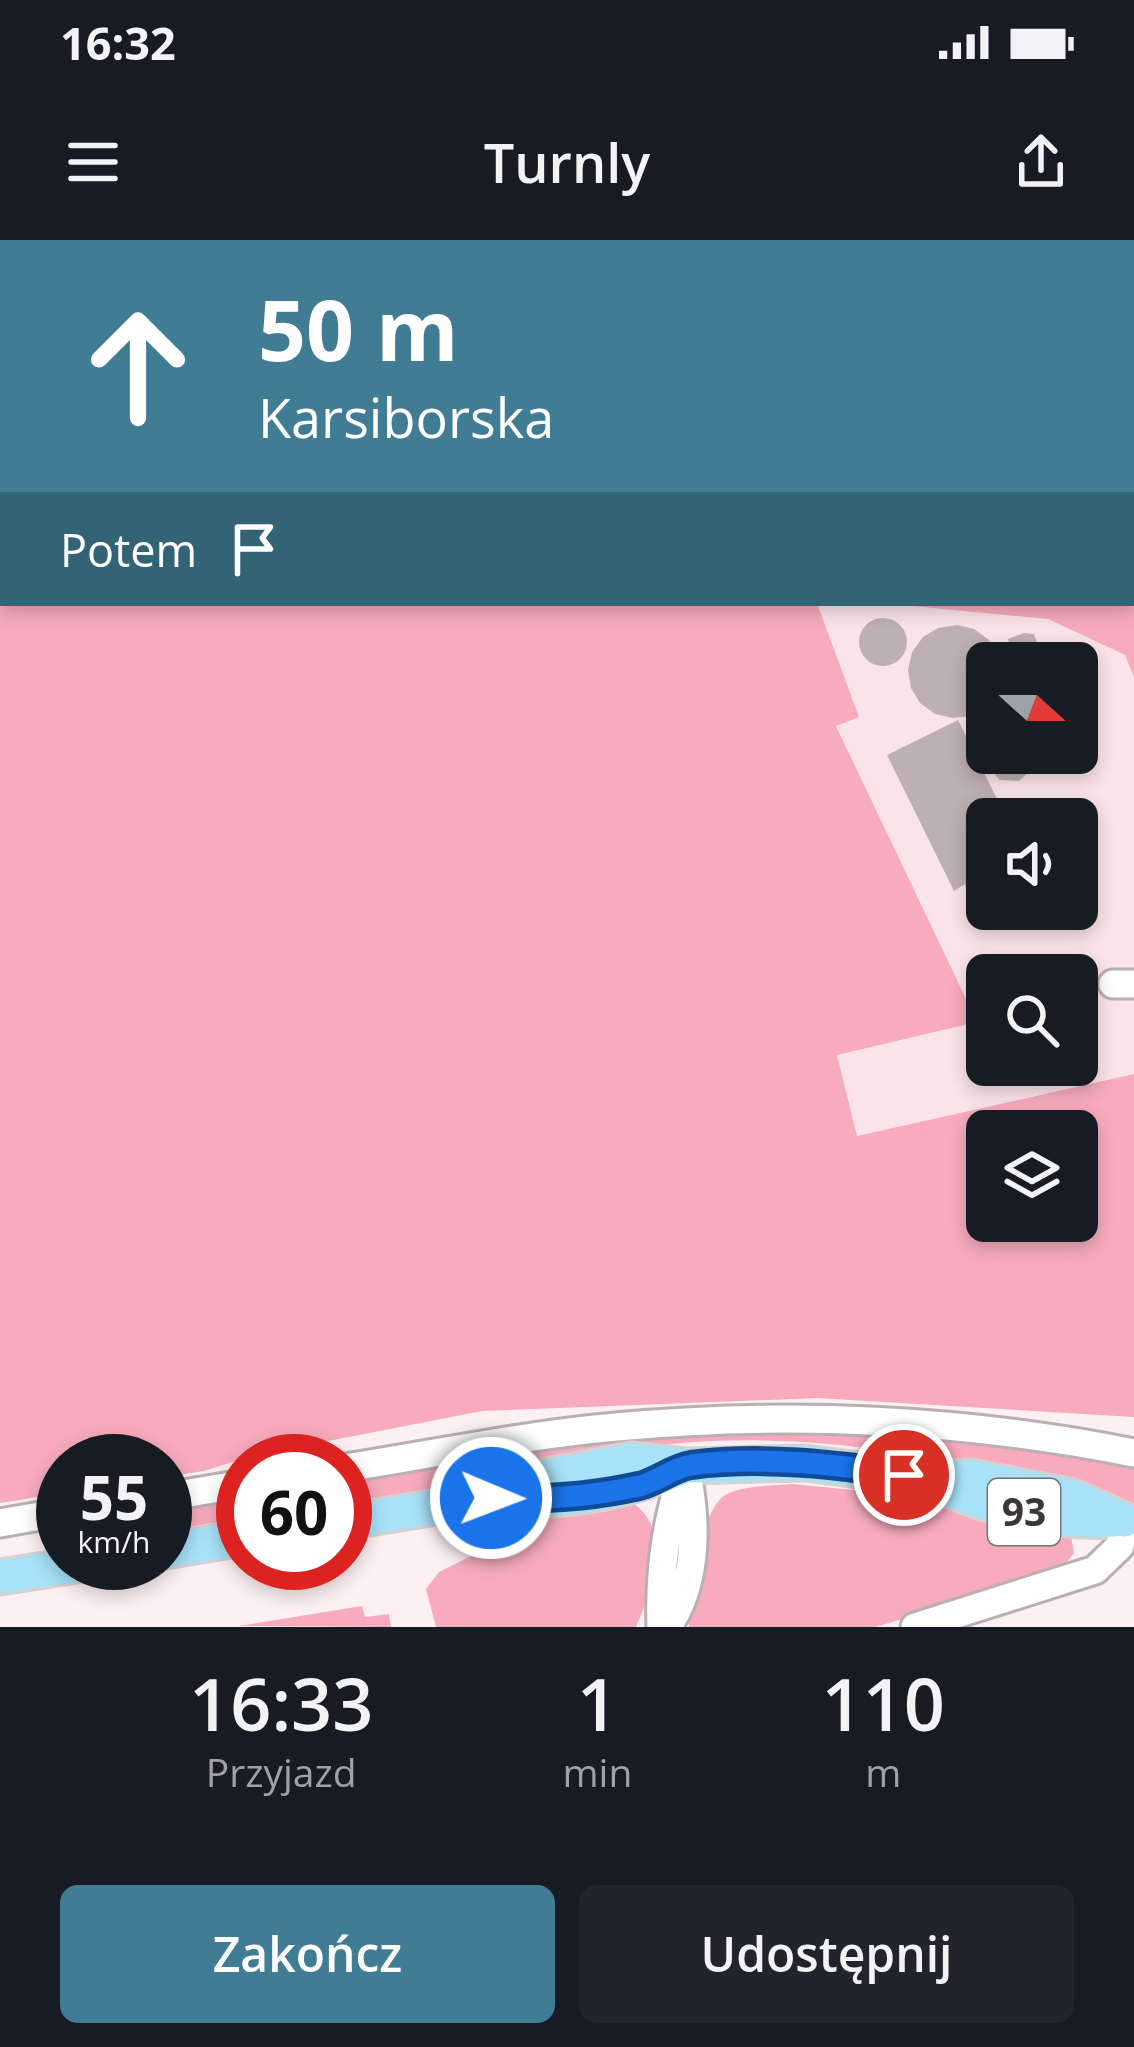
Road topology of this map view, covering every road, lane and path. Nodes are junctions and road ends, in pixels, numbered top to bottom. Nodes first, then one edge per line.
1 (1134, 1453) edge
2 (372, 1464) edge
3 (685, 1466) junction
4 (36, 1517) edge
5 (372, 1518) edge
6 (1129, 1521) edge
7 (0, 1522) edge
8 (36, 1571) edge
9 (0, 1577) edge
10 (664, 1627) edge
11 (915, 1627) edge

1 - 2 street
3 - 5 main road, 93
3 - 6 main road, 93
3 - 10 street
4 - 7 street
6 - 11 street
8 - 9 main road

